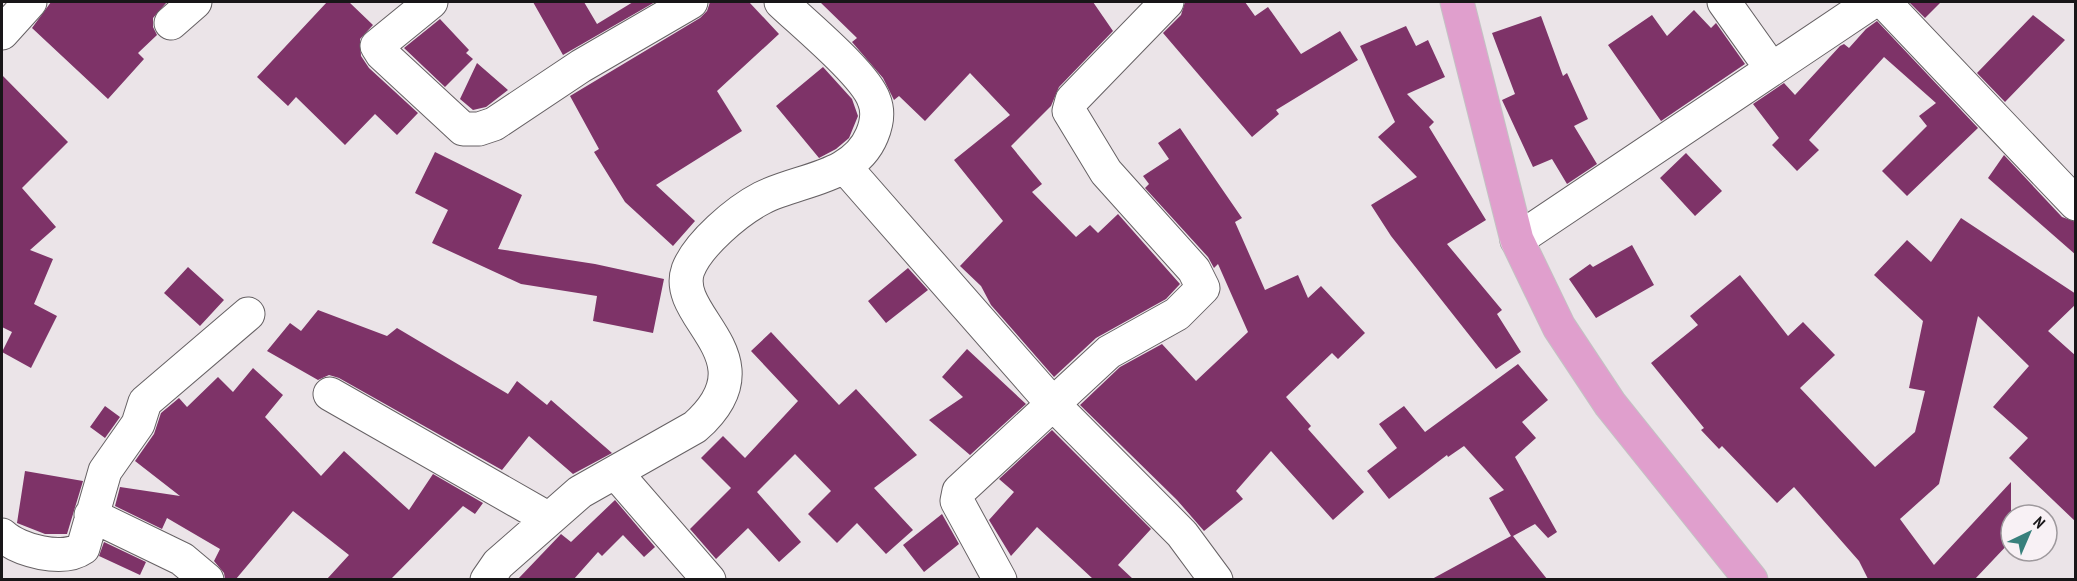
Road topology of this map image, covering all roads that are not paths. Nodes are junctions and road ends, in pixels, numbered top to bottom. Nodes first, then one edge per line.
1 (30, 2) edge
2 (195, 2) edge
3 (431, 2) edge
4 (691, 2) edge
5 (781, 2) edge
6 (1167, 2) edge
7 (1457, 2) edge
8 (1724, 2) edge
9 (1872, 2) edge
10 (1879, 2) edge
11 (171, 23) dead end
12 (2, 33) edge
13 (1771, 68) junction
14 (845, 168) junction
15 (2076, 204) edge
16 (1517, 240) junction
17 (248, 314) dead end
18 (330, 394) dead end
19 (1052, 403) junction
20 (616, 473) junction
21 (91, 515) junction
22 (549, 519) junction
23 (2, 535) edge
24 (207, 579) edge
25 (487, 579) edge
26 (709, 579) edge
27 (999, 579) edge
28 (1216, 579) edge
29 (1751, 579) edge

1 - 12 street
2 - 11 street
3 - 4 street
5 - 14 street
6 - 19 street
7 - 16 main road
8 - 13 street
9 - 13 street
10 - 15 street
13 - 16 street
14 - 19 street
14 - 20 street
16 - 29 main road
17 - 21 street
18 - 22 street
19 - 27 street
19 - 28 street
20 - 22 street
20 - 26 street
21 - 23 street
21 - 24 street
22 - 25 street

